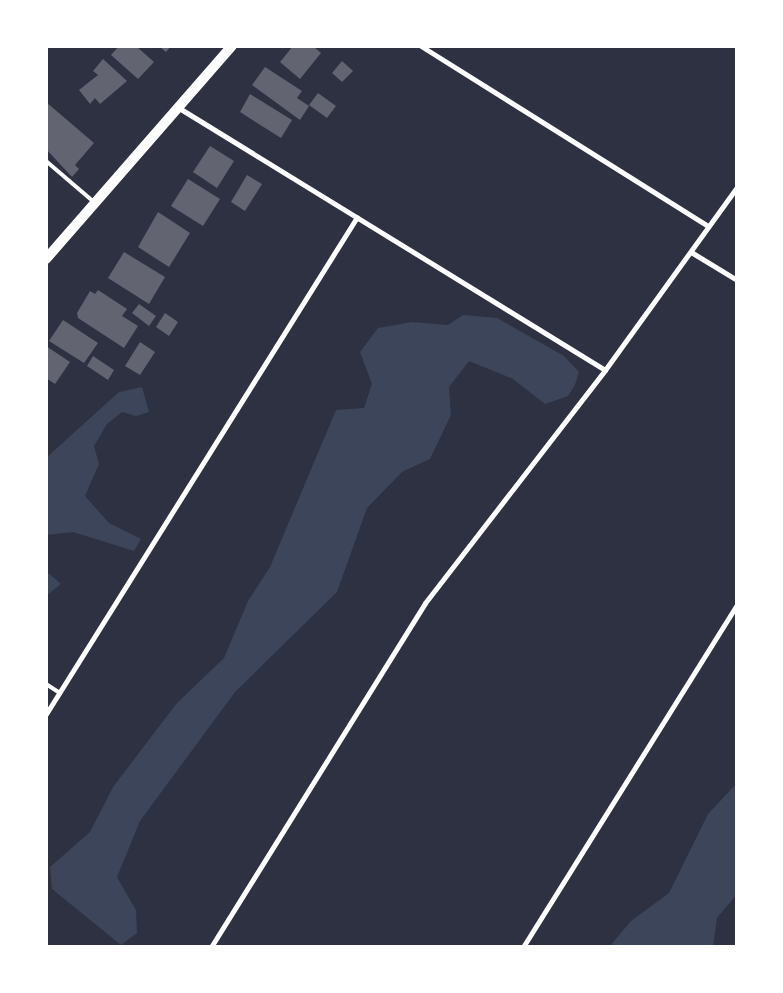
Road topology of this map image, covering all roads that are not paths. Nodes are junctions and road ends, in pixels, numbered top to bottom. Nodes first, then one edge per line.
1 (232, 46) edge
2 (421, 46) edge
3 (178, 108) junction
4 (46, 161) edge
5 (737, 187) edge
6 (94, 203) junction
7 (357, 217) junction
8 (708, 226) junction
9 (691, 252) junction
10 (46, 259) edge
11 (737, 280) edge
12 (605, 370) junction
13 (737, 605) edge
14 (46, 684) edge
15 (60, 692) junction
16 (46, 714) edge
17 (210, 947) edge
18 (523, 947) edge

1 - 3 main road
2 - 8 street
3 - 6 main road
3 - 7 street
4 - 6 lane
5 - 8 street
6 - 10 main road
7 - 12 street
7 - 15 street
8 - 9 street
9 - 11 street
9 - 12 street
12 - 17 street
13 - 18 street
14 - 15 lane
15 - 16 street

